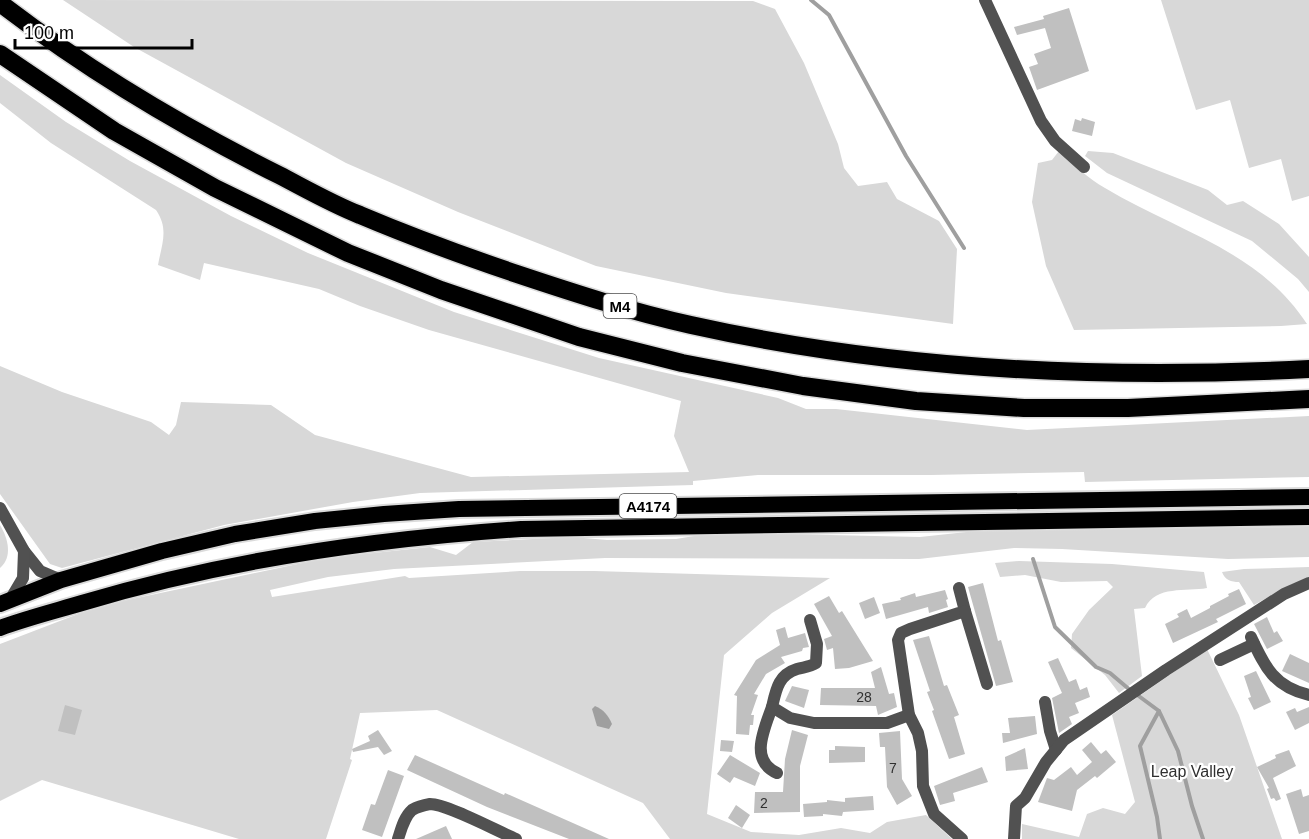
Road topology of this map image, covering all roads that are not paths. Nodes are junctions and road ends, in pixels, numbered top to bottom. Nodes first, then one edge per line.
1 (985, 0) edge
2 (0, 3) edge
3 (0, 54) edge
4 (1084, 167) dead end
5 (1309, 369) edge
6 (1309, 399) edge
7 (1309, 497) edge
8 (0, 508) edge
9 (1309, 517) edge
10 (24, 551) junction
11 (61, 580) junction
12 (1309, 583) edge
13 (959, 588) dead end
14 (5, 602) edge
15 (965, 611) junction
16 (810, 620) dead end
17 (0, 628) edge
18 (1220, 660) dead end
19 (987, 684) dead end
20 (1309, 695) edge
21 (1045, 702) dead end
22 (772, 707) junction
23 (909, 715) junction
24 (1056, 750) junction
25 (777, 773) dead end
26 (398, 839) edge
27 (516, 839) edge
28 (962, 839) edge
29 (1014, 839) edge

1 - 4 street
2 - 5 highway, M4
3 - 6 highway, M4
7 - 11 highway, A4174
8 - 10 street
9 - 17 highway, A4174
10 - 11 street
10 - 14 street
11 - 14 highway, A4174
12 - 24 street
13 - 15 street
15 - 19 street
15 - 23 street
16 - 22 street
18 - 20 street
21 - 24 street
22 - 23 street
22 - 25 street
23 - 28 street
24 - 29 street
26 - 27 street

